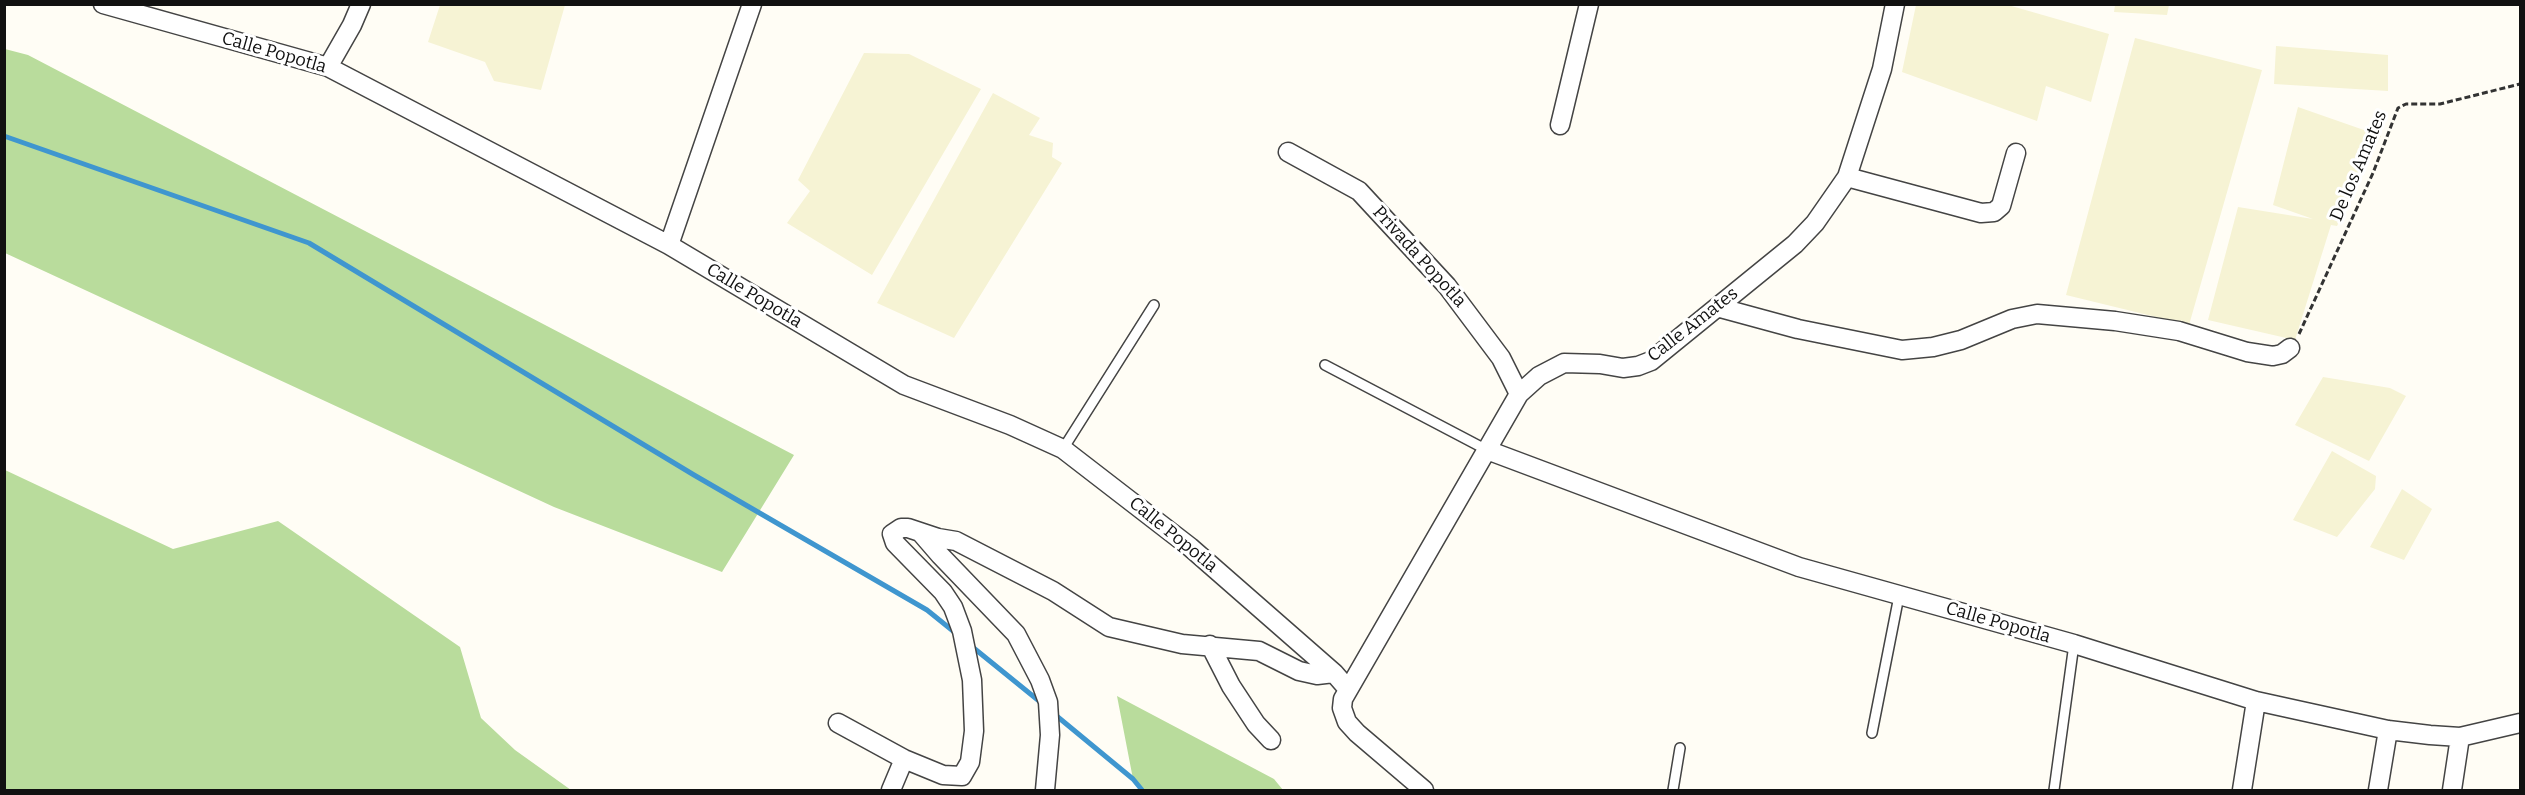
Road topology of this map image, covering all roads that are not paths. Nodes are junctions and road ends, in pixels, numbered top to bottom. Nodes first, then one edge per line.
1 (103, 4) edge
2 (361, 4) edge
3 (752, 4) edge
4 (1589, 4) edge
5 (1895, 4) edge
6 (328, 67) junction
7 (1560, 125) dead end
8 (1288, 152) dead end
9 (2016, 153) dead end
10 (1847, 177) junction
11 (669, 245) junction
12 (1154, 304) dead end
13 (1717, 307) junction
14 (2290, 348) road end
15 (1325, 365) dead end
16 (1519, 394) junction
17 (1063, 448) junction
18 (1487, 450) junction
19 (921, 533) junction
20 (1899, 596) junction
21 (2074, 644) junction
22 (1210, 645) junction
23 (1334, 674) junction
24 (1347, 688) junction
25 (2256, 700) junction
26 (838, 723) dead end
27 (2520, 723) edge
28 (2388, 729) junction
29 (1872, 733) dead end
30 (2460, 737) junction
31 (1271, 741) dead end
32 (1680, 748) dead end
33 (904, 759) junction
34 (891, 790) edge
35 (1045, 790) edge
36 (1425, 790) edge
37 (1673, 790) edge
38 (2055, 790) edge
39 (2242, 790) edge
40 (2378, 790) edge
41 (2452, 790) edge

1 - 6 street, Calle Popotla
2 - 6 street
3 - 11 street
4 - 7 street
5 - 10 street, Calle Amates
6 - 11 street, Calle Popotla
8 - 16 street, Privada Popotla
9 - 10 street
10 - 13 street, Calle Amates
11 - 17 street, Calle Popotla
12 - 17 lane
13 - 14 street
13 - 16 street, Calle Amates
15 - 18 lane
16 - 18 street, Calle Amates
17 - 23 street, Calle Popotla
18 - 20 street, Calle Popotla
18 - 24 street, Calle Amates
19 - 22 street
19 - 33 street
19 - 35 street
20 - 21 street, Calle Popotla
20 - 29 lane
21 - 25 street, Calle Popotla
21 - 38 lane
22 - 23 street
22 - 31 street
23 - 24 street, Calle Popotla
24 - 36 street, Calle Amates
25 - 28 street, Calle Popotla
25 - 39 street
26 - 33 street
27 - 30 street, Calle Popotla
28 - 30 street, Calle Popotla
28 - 40 street
30 - 41 street
32 - 37 lane
33 - 34 street

